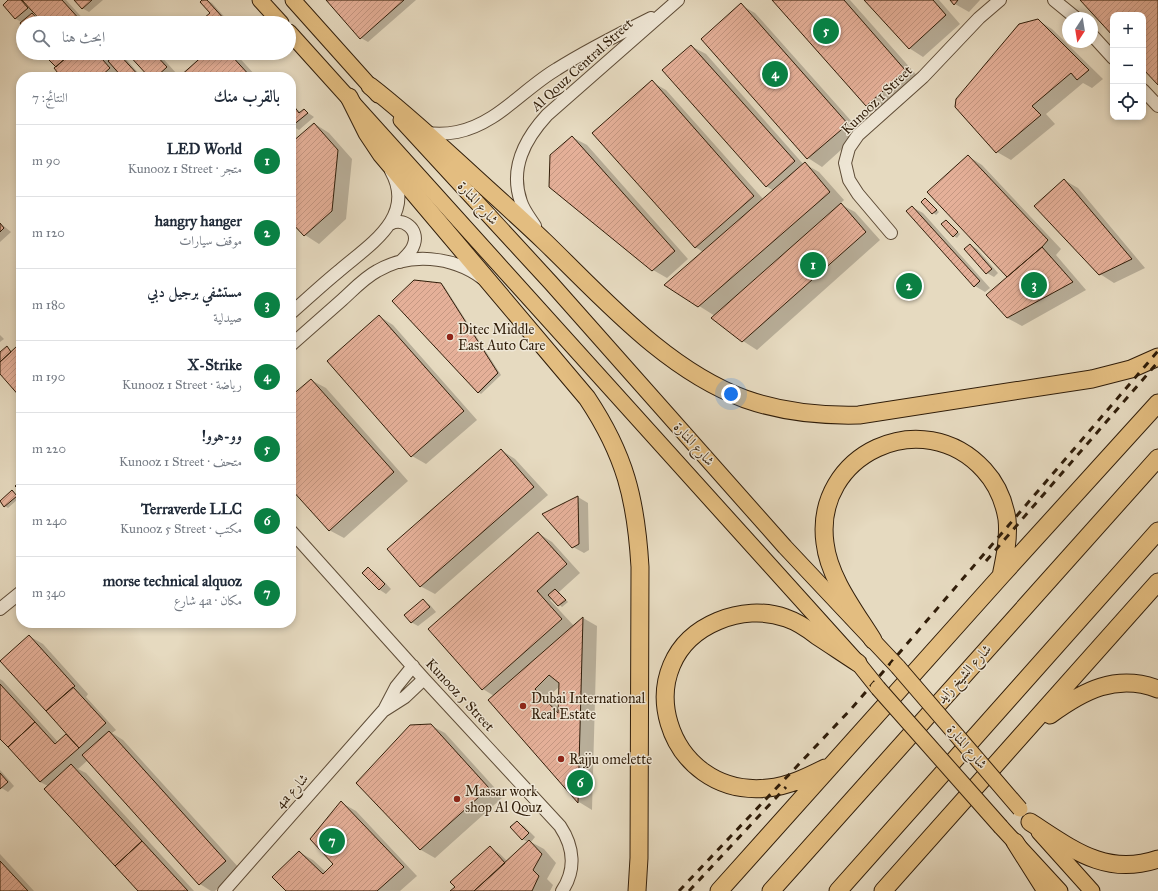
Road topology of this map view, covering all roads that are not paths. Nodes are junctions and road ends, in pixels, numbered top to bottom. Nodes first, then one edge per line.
1 (260, 0) edge
2 (293, 0) edge
3 (987, 0) edge
4 (1000, 0) edge
5 (1054, 0) edge
6 (1066, 0) edge
7 (675, 3) edge
8 (1069, 12) edge
9 (1072, 12) edge
10 (275, 16) edge
11 (979, 18) junction
12 (296, 40) edge
13 (1098, 42) edge
14 (1110, 55) edge
15 (370, 86) junction
16 (1146, 93) edge
17 (349, 97) junction
18 (1158, 106) edge
19 (427, 133) junction
20 (381, 154) junction
21 (390, 224) junction
22 (891, 233) dead end
23 (544, 241) junction
24 (400, 262) junction
25 (492, 286) junction
26 (296, 309) edge
27 (296, 341) edge
28 (1158, 357) edge
29 (1158, 403) edge
30 (1158, 458) edge
31 (1158, 531) edge
32 (296, 537) edge
33 (1001, 576) junction
34 (1158, 582) edge
35 (16, 596) edge
36 (0, 609) edge
37 (873, 640) junction
38 (858, 663) junction
39 (413, 666) junction
40 (424, 678) junction
41 (1158, 688) edge
42 (383, 712) junction
43 (1025, 732) junction
44 (834, 763) junction
45 (1025, 816) junction
46 (930, 840) junction
47 (1015, 842) junction
48 (1158, 859) edge
49 (224, 891) edge
50 (562, 891) edge
51 (637, 891) edge
52 (719, 891) edge
53 (771, 891) edge
54 (838, 891) edge
55 (883, 891) edge
56 (899, 891) edge
57 (1046, 891) edge
58 (1060, 891) edge
59 (1092, 891) edge

1 - 10 main road
2 - 15 main road, شارع المنارة
3 - 11 street, Kunooz 1 Street
4 - 11 street, Kunooz 1 Street
5 - 8 street
6 - 9 street
7 - 19 street, Al Qouz Central Street
7 - 23 street, Al Qouz Central Street
11 - 22 street, Kunooz 1 Street
12 - 17 main road, شارع المنارة
13 - 14 street
15 - 19 highway
15 - 37 main road, شارع المنارة
16 - 18 street
17 - 20 highway
17 - 38 main road, شارع المنارة
19 - 23 highway
20 - 21 street
20 - 25 highway
21 - 24 street
21 - 26 street
23 - 28 highway
24 - 25 street
24 - 27 street
25 - 51 highway
29 - 33 highway
30 - 53 highway, شارع الشيخ زايد
31 - 54 highway
32 - 39 street, Kunooz 5 Street
33 - 37 highway
33 - 44 highway
34 - 43 highway
35 - 36 street
37 - 45 main road, شارع المنارة, bridge
38 - 44 highway
38 - 47 main road, شارع المنارة, bridge
39 - 40 street, Kunooz 5 Street
39 - 42 street, 4a شارع
40 - 42 street, 4a شارع
40 - 50 street, Kunooz 5 Street
41 - 43 highway
42 - 49 street, 4a شارع
43 - 46 highway
44 - 52 highway
45 - 48 highway
45 - 59 main road, شارع المنارة
46 - 55 highway
46 - 56 highway
47 - 57 highway
47 - 58 main road, شارع المنارة

